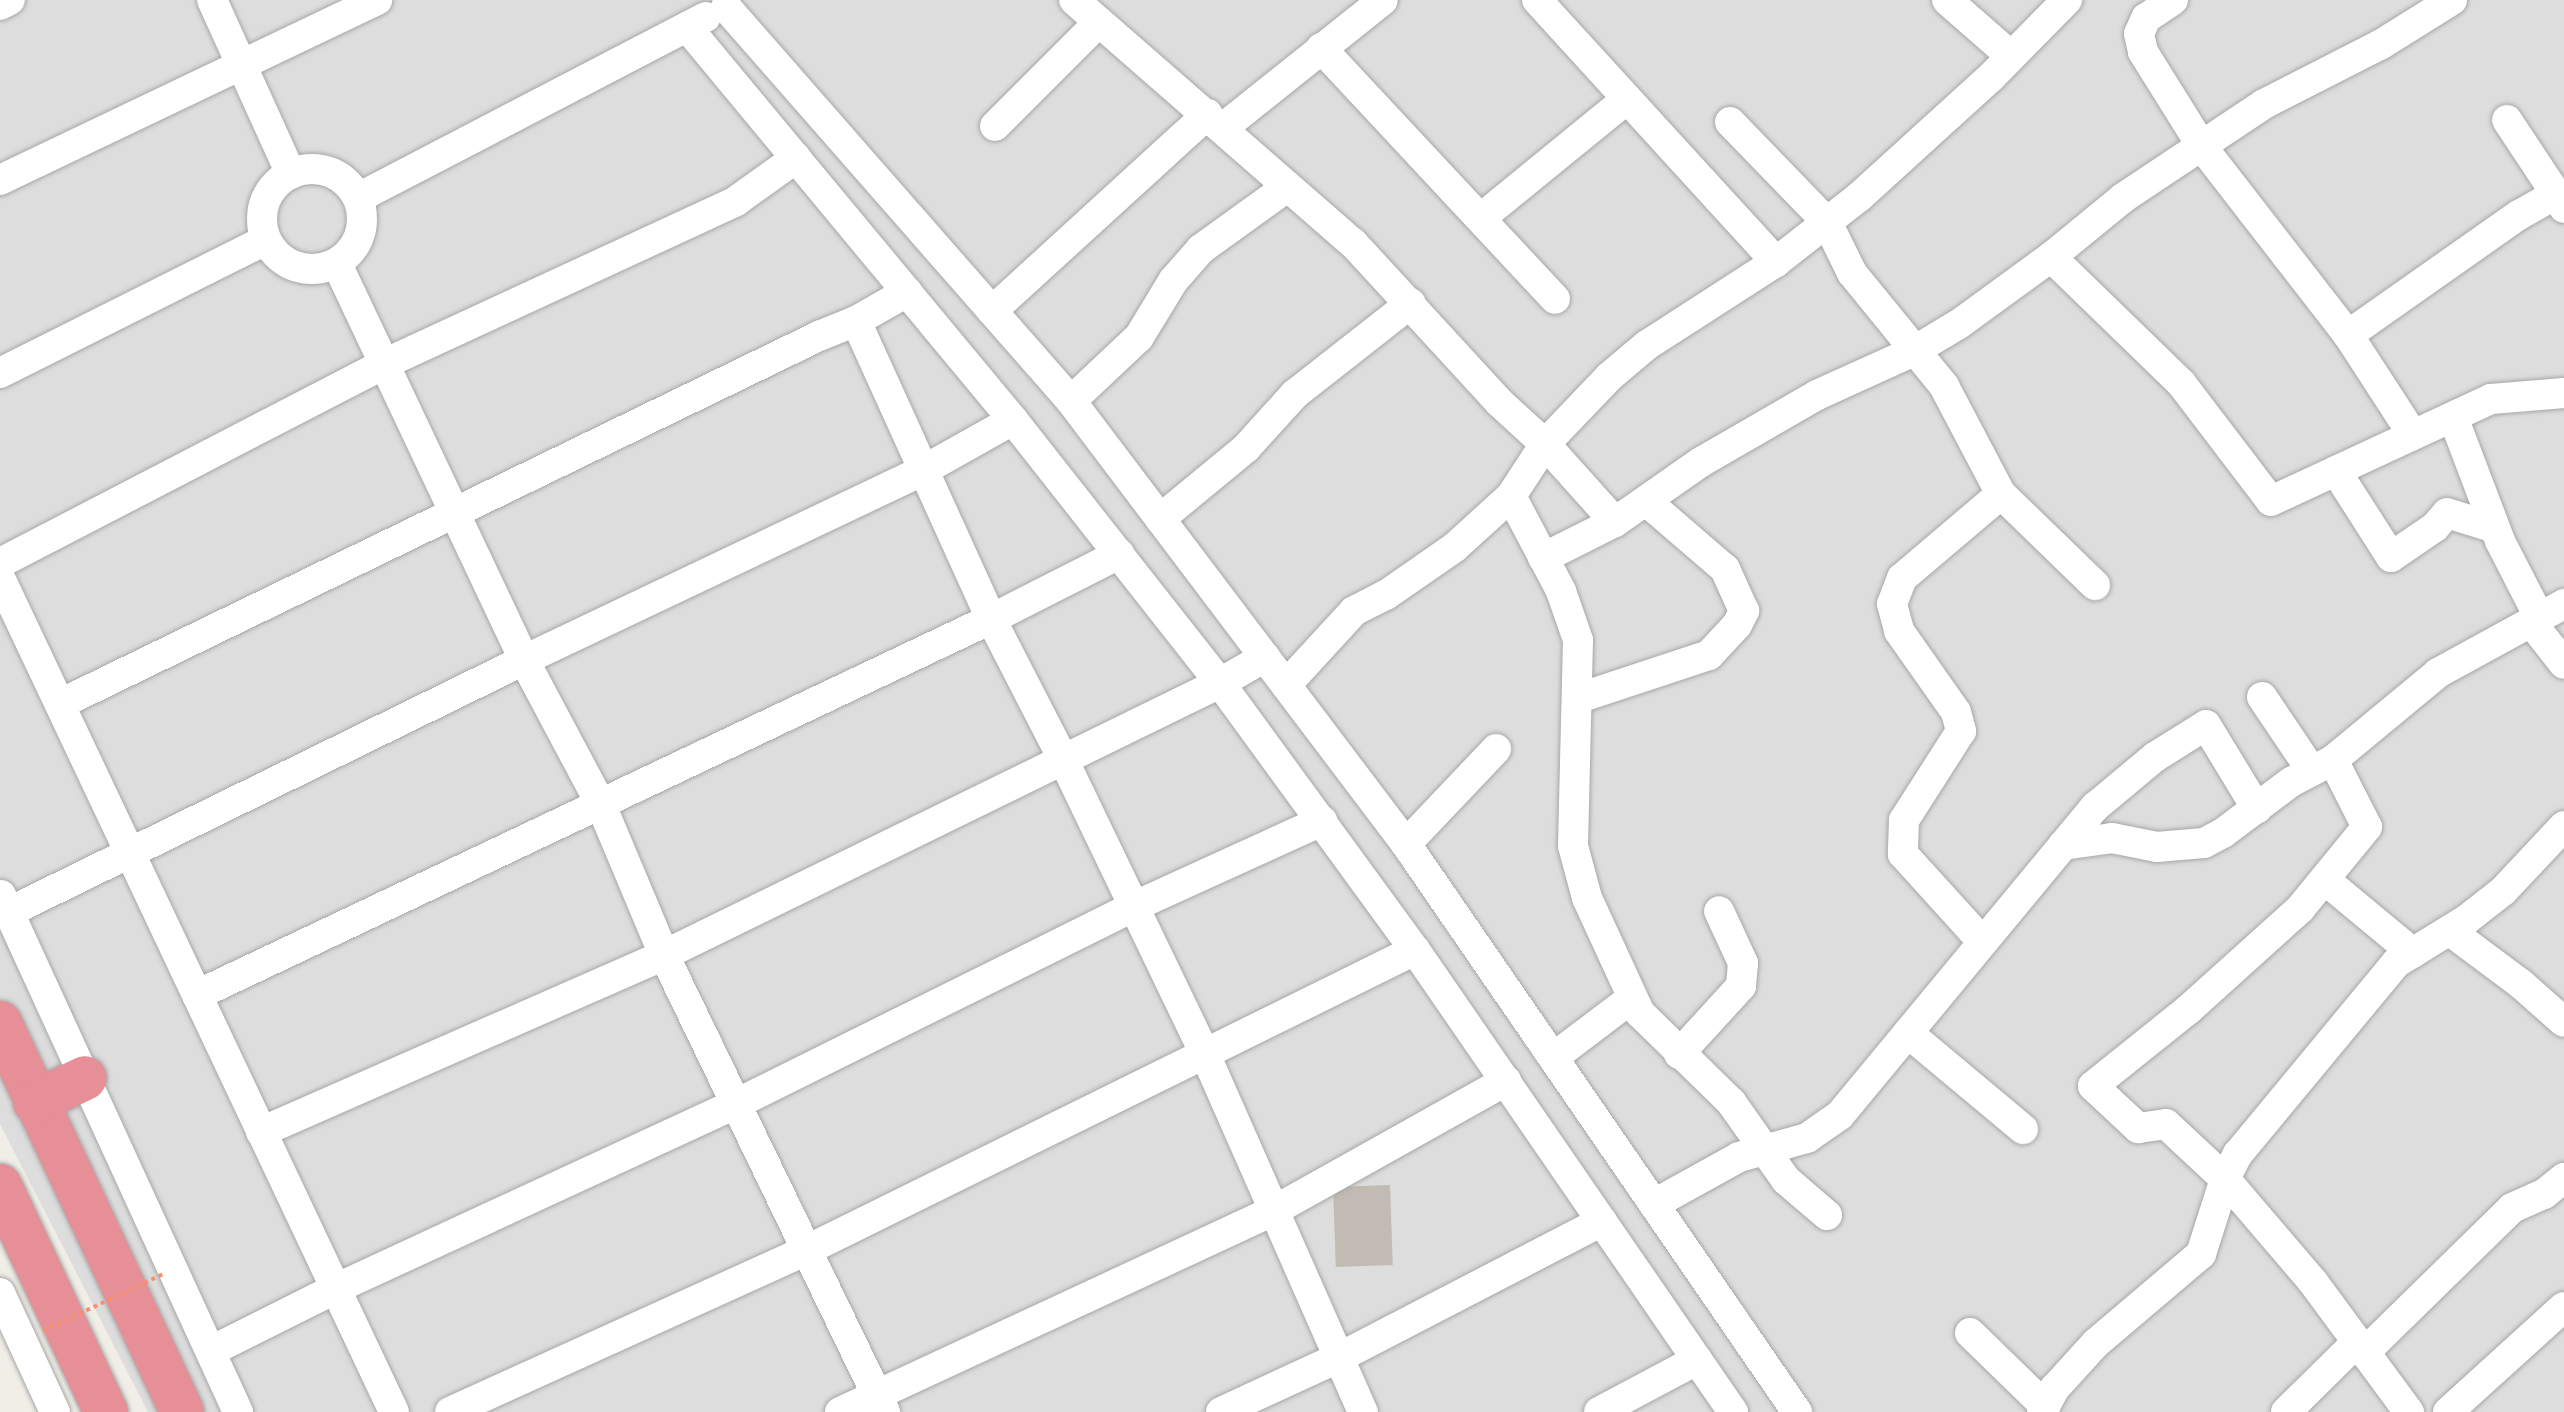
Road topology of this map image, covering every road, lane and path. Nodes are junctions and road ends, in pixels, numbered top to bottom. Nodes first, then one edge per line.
1 (10, 0) edge
2 (212, 0) edge
3 (377, 0) edge
4 (1383, 0) edge
5 (1537, 0) edge
6 (1947, 0) edge
7 (2067, 0) edge
8 (2173, 0) edge
9 (2452, 0) edge
10 (0, 5) edge
11 (2421, 8) edge
12 (1090, 9) edge
13 (711, 10) edge
14 (1321, 48) junction
15 (2011, 56) junction
16 (243, 64) junction
17 (1627, 99) junction
18 (1216, 120) junction
19 (2507, 120) dead end
20 (1730, 122) dead end
21 (995, 126) dead end
22 (2203, 148) junction
23 (796, 158) junction
24 (291, 174) junction
25 (0, 180) edge
26 (1287, 187) junction
27 (358, 198) junction
28 (2560, 201) edge
29 (1481, 218) junction
30 (1827, 222) junction
31 (266, 240) junction
32 (2051, 257) junction
33 (1776, 262) junction
34 (337, 264) junction
35 (907, 292) junction
36 (1555, 299) dead end
37 (1411, 303) junction
38 (992, 311) junction
39 (856, 321) junction
40 (2348, 335) junction
41 (1914, 351) junction
42 (386, 363) junction
43 (0, 373) edge
44 (2564, 393) edge
45 (1071, 401) junction
46 (2453, 417) junction
47 (1013, 420) junction
48 (2413, 435) junction
49 (1545, 444) junction
50 (922, 471) junction
51 (2336, 471) junction
52 (2001, 494) junction
53 (1511, 496) junction
54 (1646, 501) junction
55 (457, 515) junction
56 (1160, 519) junction
57 (1615, 522) junction
58 (2495, 528) junction
59 (1119, 554) junction
60 (1543, 558) junction
61 (0, 563) edge
62 (0, 578) edge
63 (2095, 585) dead end
64 (2545, 614) edge
65 (991, 619) junction
66 (1265, 657) junction
67 (524, 660) junction
68 (2564, 664) edge
69 (1220, 683) junction
70 (1286, 685) junction
71 (2262, 697) dead end
72 (1579, 698) junction
73 (60, 704) junction
74 (1496, 749) dead end
75 (1063, 759) junction
76 (2323, 766) junction
77 (601, 805) junction
78 (2257, 809) junction
79 (1322, 821) junction
80 (2564, 826) edge
81 (1406, 844) junction
82 (2063, 845) junction
83 (130, 853) junction
84 (2325, 880) junction
85 (4, 903) edge
86 (1133, 907) junction
87 (1719, 911) dead end
88 (2450, 931) junction
89 (1982, 941) junction
90 (1415, 950) junction
91 (2413, 953) junction
92 (664, 955) junction
93 (197, 995) junction
94 (1632, 998) junction
95 (2562, 1015) edge
96 (0, 1023) edge
97 (1908, 1033) junction
98 (1205, 1054) junction
99 (1679, 1054) junction
100 (1554, 1057) junction
101 (85, 1078) junction
102 (1506, 1081) junction
103 (35, 1102) junction
104 (736, 1104) junction
105 (2023, 1129) dead end
106 (261, 1132) junction
107 (1762, 1150) junction
108 (2564, 1178) edge
109 (2225, 1179) junction
110 (3, 1200) edge
111 (1654, 1204) junction
112 (1275, 1210) junction
113 (1827, 1215) dead end
114 (1602, 1221) junction
115 (807, 1250) junction
116 (163, 1274) dead end
117 (335, 1289) junction
118 (0, 1293) edge
119 (2560, 1317) edge
120 (43, 1331) dead end
121 (1970, 1333) dead end
122 (2360, 1348) junction
123 (211, 1351) junction
124 (1340, 1357) junction
125 (1697, 1360) junction
126 (882, 1403) edge
127 (2044, 1409) edge
128 (55, 1412) edge
129 (106, 1412) edge
130 (182, 1412) edge
131 (238, 1412) edge
132 (394, 1412) edge
133 (450, 1412) edge
134 (840, 1412) edge
135 (1221, 1412) edge
136 (1363, 1412) edge
137 (1599, 1412) edge
138 (1733, 1412) edge
139 (1797, 1412) edge
140 (2286, 1412) edge
141 (2409, 1412) edge
142 (2448, 1412) edge

1 - 10 street
2 - 16 street
3 - 16 street
4 - 14 street
5 - 17 street
6 - 15 street
7 - 15 street
8 - 22 street
9 - 11 street
11 - 22 street
12 - 18 street
12 - 21 street
13 - 23 street
13 - 27 street
13 - 38 street
14 - 18 street
14 - 29 street
15 - 30 street
16 - 24 street
16 - 25 street
17 - 29 street
17 - 33 street
18 - 26 street
18 - 38 street
19 - 28 street
20 - 30 street
22 - 32 street
22 - 40 street
23 - 35 street
23 - 42 street
24 - 27 street
24 - 31 street
26 - 37 street
26 - 45 street
27 - 34 street
28 - 40 street
29 - 36 street
30 - 33 street
30 - 41 street
31 - 34 street
31 - 43 street
32 - 41 street
32 - 51 street
33 - 49 street
34 - 42 street
35 - 39 street
35 - 47 street
37 - 49 street
37 - 56 street
38 - 45 street
39 - 50 street
39 - 55 street
40 - 48 street
41 - 52 street
41 - 54 street
42 - 55 street
42 - 61 street
44 - 46 street
45 - 56 street
46 - 48 street
46 - 58 street
47 - 50 street
47 - 59 street
48 - 51 street
49 - 53 street
49 - 57 street
50 - 65 street
50 - 67 street
51 - 58 street
52 - 63 street
52 - 89 street
53 - 60 street
53 - 70 street
54 - 57 street
54 - 72 street
55 - 67 street
55 - 73 street
56 - 66 street
57 - 60 street
58 - 64 street
59 - 65 street
59 - 69 street
60 - 72 street
62 - 73 street
64 - 68 street
64 - 76 street
65 - 75 street
65 - 77 street
66 - 69 street
66 - 70 street
67 - 77 street
67 - 83 street
69 - 75 street
69 - 79 street
70 - 81 street
71 - 76 street
72 - 94 street
73 - 83 street
74 - 81 street
75 - 86 street
75 - 92 street
76 - 78 street
76 - 84 street
77 - 92 street
77 - 93 street
78 - 82 street
78 - 82 street
79 - 86 street
79 - 90 street
80 - 88 street
81 - 100 street
82 - 89 street
83 - 85 street
83 - 93 street
84 - 91 street
84 - 109 street
85 - 101 street
86 - 98 street
86 - 104 street
87 - 99 street
88 - 91 street
88 - 95 street
89 - 97 street
90 - 98 street
90 - 102 street
91 - 109 street
92 - 104 street
92 - 106 street
93 - 106 street
94 - 99 street
94 - 100 street
96 - 103 highway
97 - 105 street
97 - 107 street
98 - 112 street
98 - 115 street
99 - 107 street
100 - 111 street
101 - 103 highway
101 - 123 street
102 - 112 street
102 - 114 street
103 - 130 highway
104 - 115 street
104 - 117 street
106 - 117 street
107 - 111 street
107 - 113 street
108 - 122 street
109 - 122 street
109 - 127 street
110 - 129 highway
111 - 139 street
112 - 124 street
112 - 126 street
114 - 124 street
114 - 125 street
115 - 126 street
115 - 133 street
116 - 120 path, bridge
117 - 123 street
117 - 132 street
118 - 128 street
119 - 142 street
121 - 127 street
122 - 140 street
122 - 141 street
123 - 131 street
124 - 135 street
124 - 136 street
125 - 137 street
125 - 138 street
126 - 134 street

